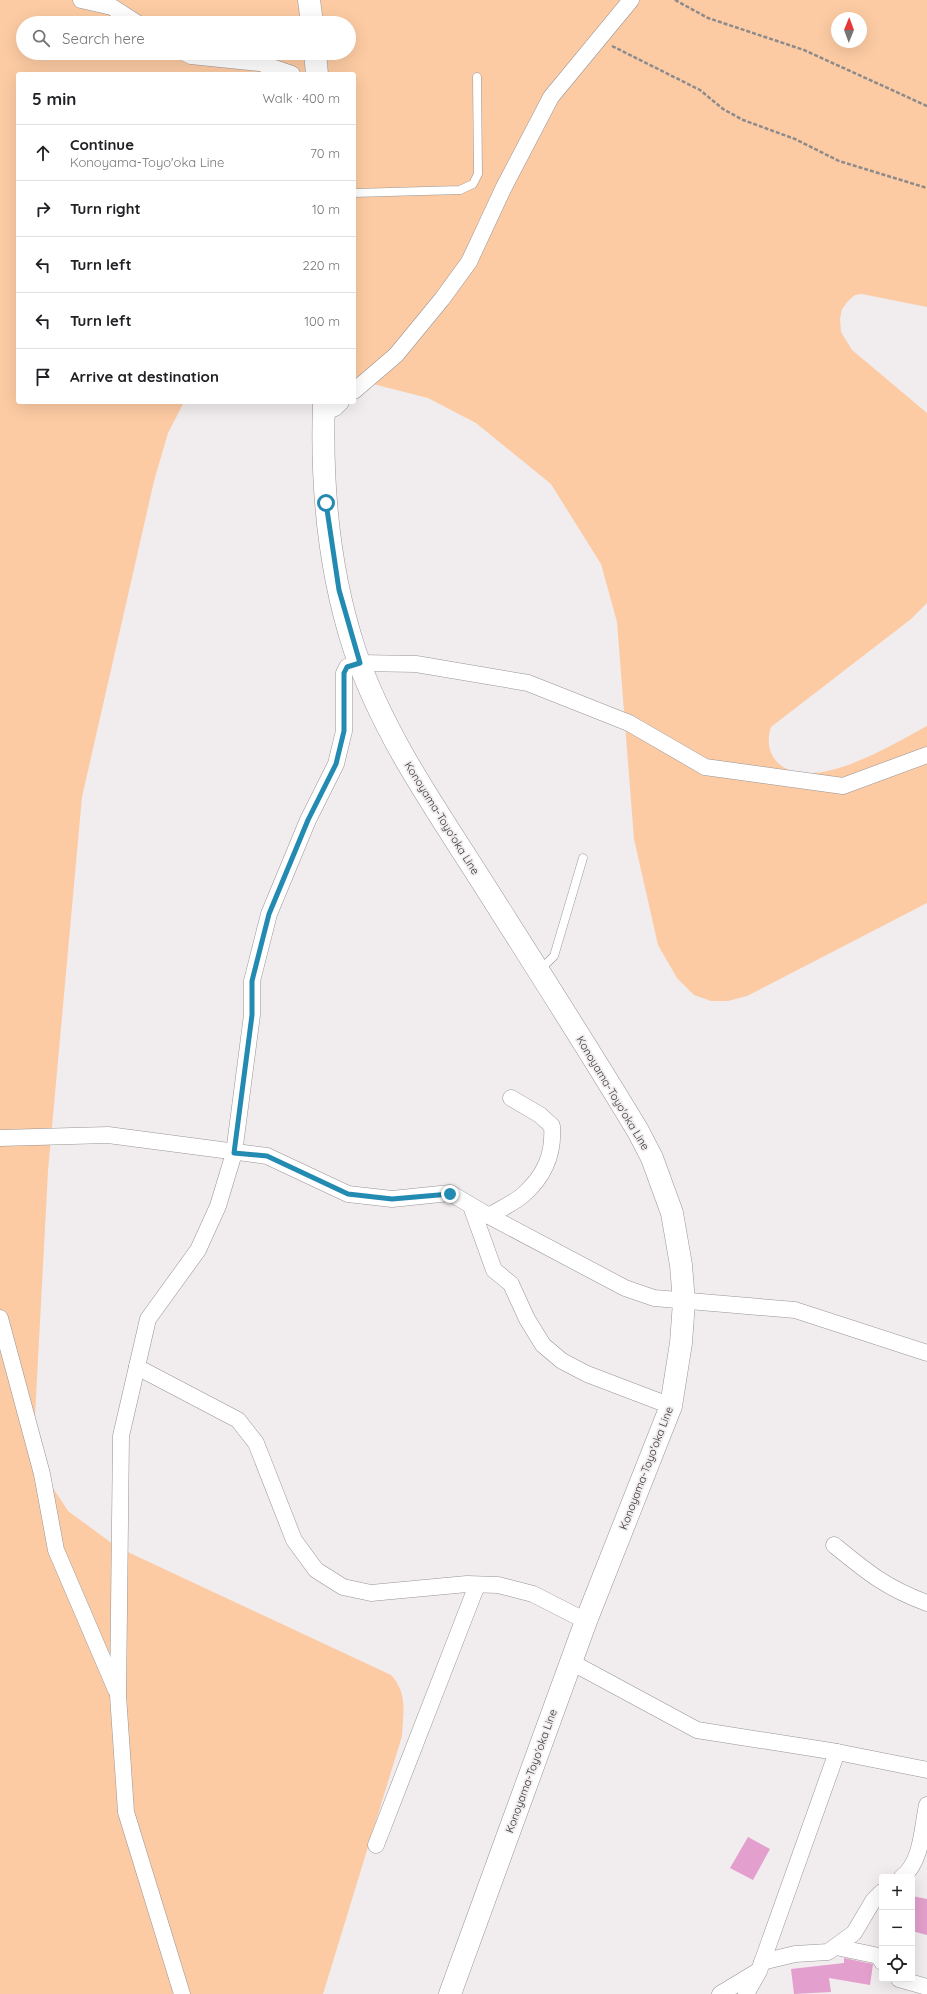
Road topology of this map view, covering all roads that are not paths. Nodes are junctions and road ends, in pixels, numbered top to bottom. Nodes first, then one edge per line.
1 (81, 0) edge
2 (309, 0) edge
3 (631, 0) edge
4 (126, 16) edge
5 (311, 16) edge
6 (230, 60) edge
7 (316, 60) edge
8 (286, 72) edge
9 (317, 72) edge
10 (477, 77) dead end
11 (356, 193) edge
12 (356, 389) edge
13 (330, 406) edge
14 (360, 663) junction
15 (927, 755) edge
16 (583, 858) dead end
17 (539, 972) junction
18 (511, 1098) dead end
19 (0, 1138) edge
20 (234, 1153) junction
21 (471, 1206) junction
22 (489, 1216) junction
23 (684, 1302) junction
24 (0, 1318) edge
25 (927, 1353) edge
26 (137, 1366) junction
27 (671, 1406) junction
28 (834, 1545) dead end
29 (478, 1585) junction
30 (927, 1602) edge
31 (586, 1621) junction
32 (571, 1662) junction
33 (118, 1695) junction
34 (837, 1752) junction
35 (927, 1770) edge
36 (927, 1805) edge
37 (376, 1845) dead end
38 (907, 1874) edge
39 (879, 1895) edge
40 (836, 1947) junction
41 (879, 1956) edge
42 (761, 1966) junction
43 (910, 1982) edge
44 (927, 1987) edge
45 (182, 1994) edge
46 (450, 1994) edge
47 (720, 1994) edge
48 (746, 1994) edge

1 - 4 street
2 - 5 main road
3 - 12 street
6 - 8 street
7 - 9 main road
10 - 11 lane
13 - 14 main road, Konoyama-Toyo'oka Line
14 - 15 street
14 - 17 main road, Konoyama-Toyo'oka Line
14 - 20 street
16 - 17 lane
17 - 23 main road, Konoyama-Toyo'oka Line
18 - 22 street
19 - 20 street
20 - 21 street
20 - 26 street
21 - 22 street
21 - 27 street
22 - 23 street
23 - 25 street
23 - 27 main road, Konoyama-Toyo'oka Line
24 - 33 street
26 - 29 street
26 - 33 street
27 - 31 main road, Konoyama-Toyo'oka Line
28 - 30 street
29 - 31 street
29 - 37 street
31 - 32 main road, Konoyama-Toyo'oka Line
32 - 34 street
32 - 46 main road, Konoyama-Toyo'oka Line
33 - 45 street
34 - 35 street
34 - 42 street
36 - 38 street
39 - 40 street
40 - 41 street
40 - 42 street
42 - 47 street
42 - 48 street
43 - 44 street

